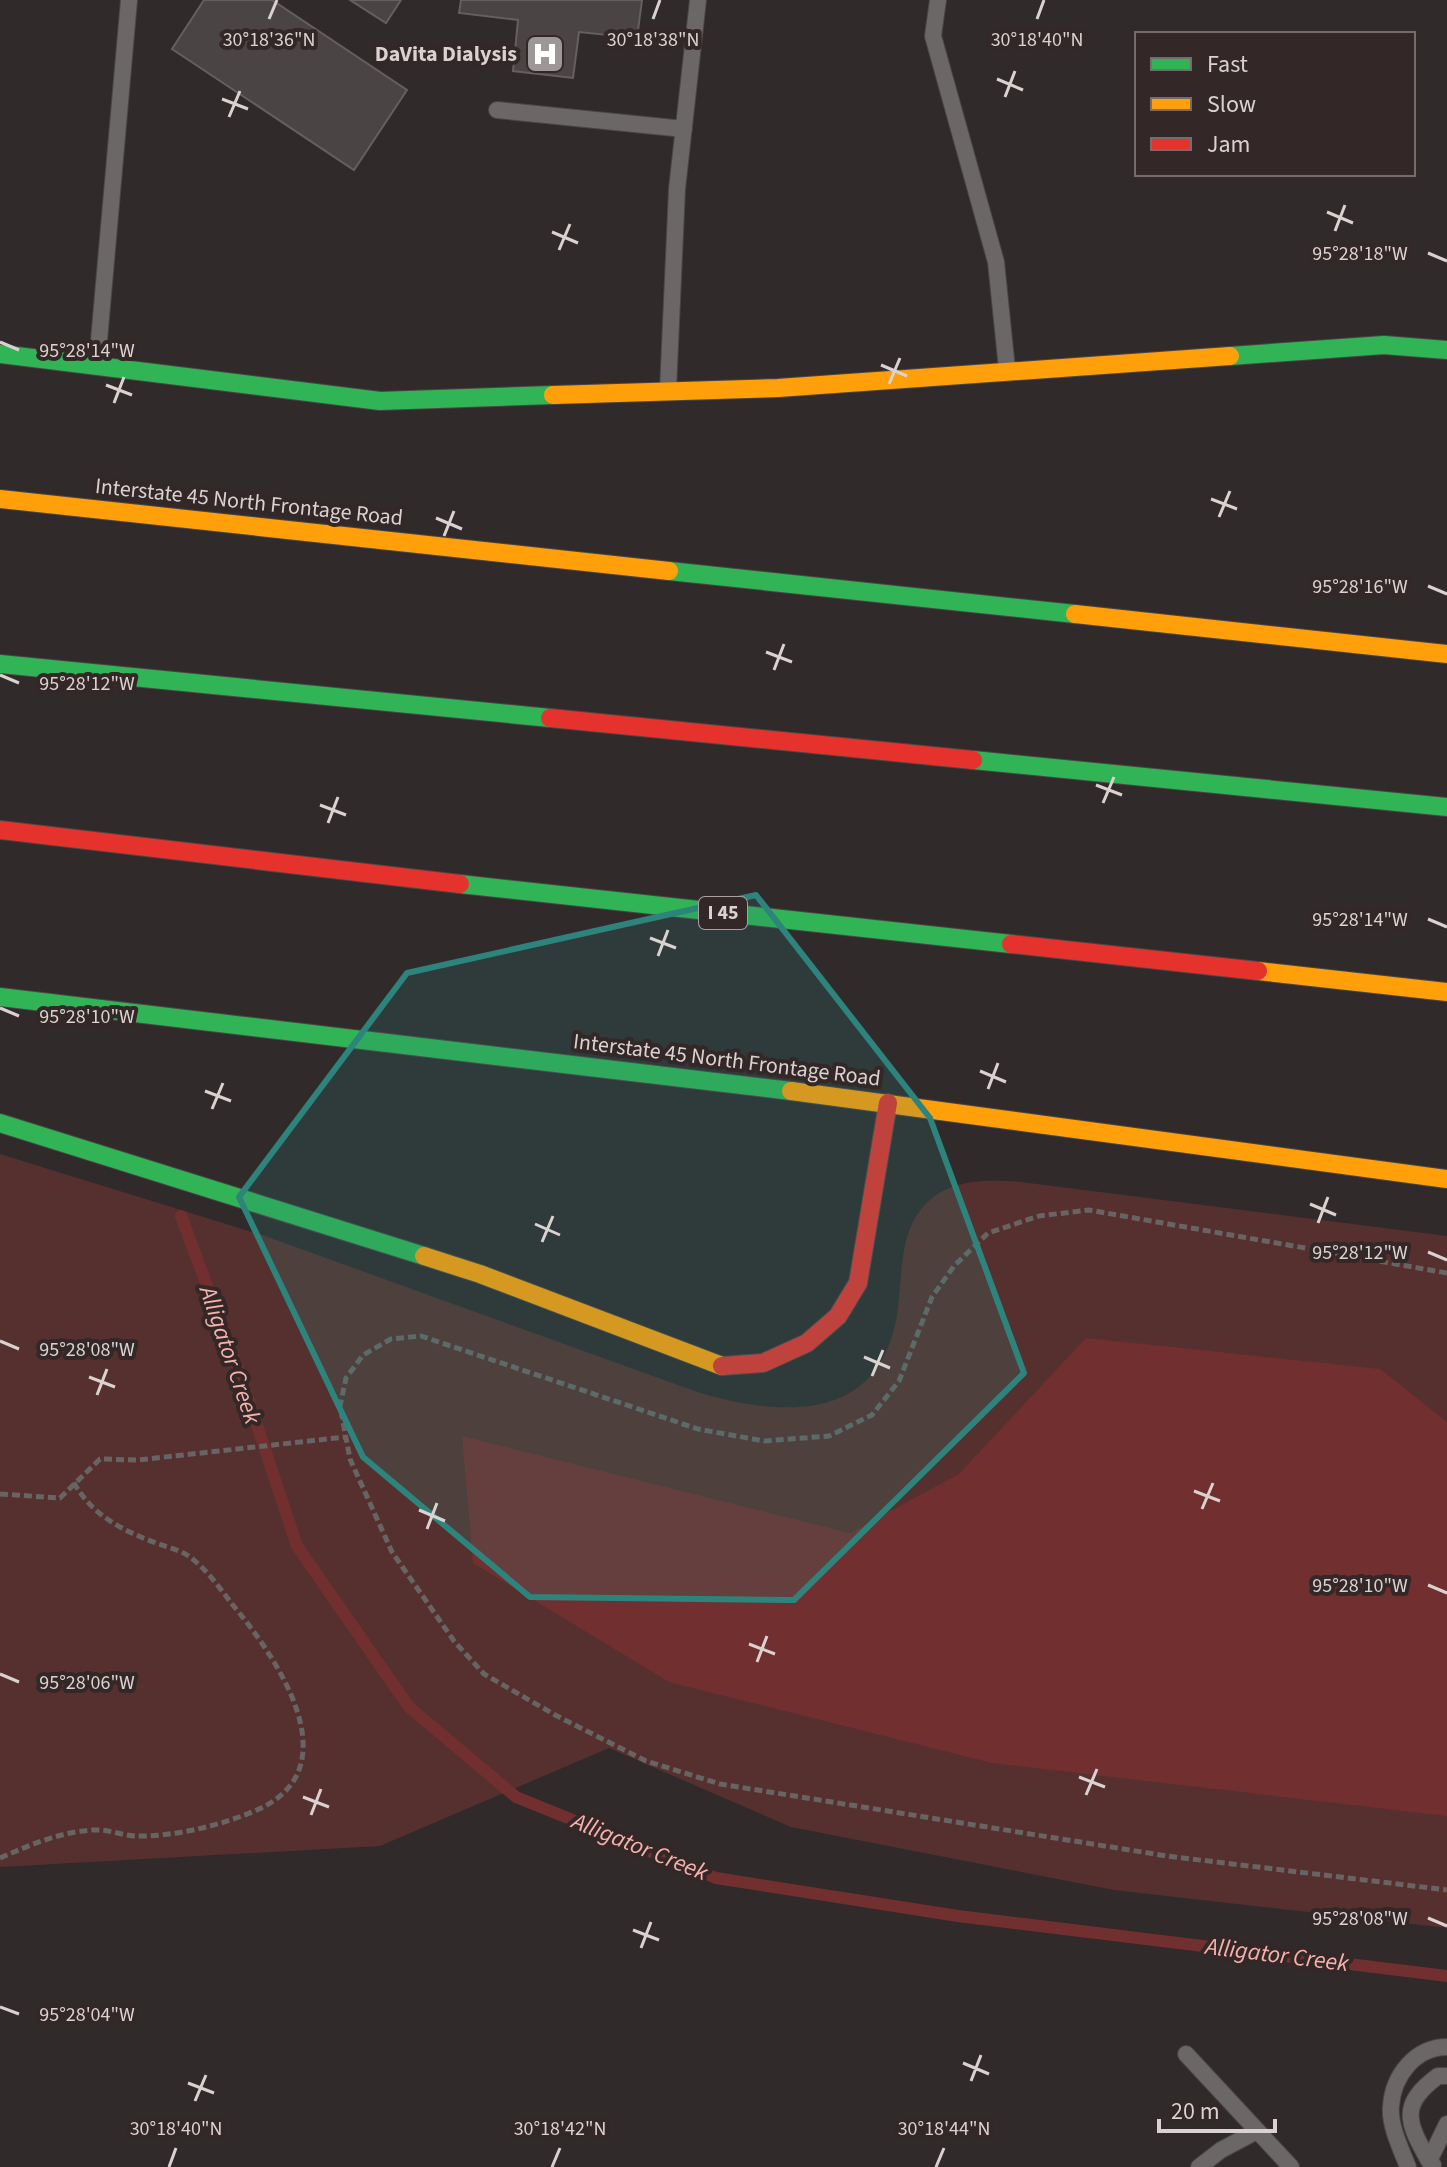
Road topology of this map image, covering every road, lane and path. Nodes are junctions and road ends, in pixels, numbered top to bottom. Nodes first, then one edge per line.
1 (129, 0) edge
2 (698, 0) edge
3 (938, 0) edge
4 (497, 110) dead end
5 (684, 129) junction
6 (1447, 350) edge
7 (0, 354) edge
8 (97, 363) junction
9 (1007, 372) junction
10 (668, 391) junction
11 (0, 499) edge
12 (1447, 654) edge
13 (6, 665) edge
14 (1447, 807) edge
15 (0, 830) edge
16 (1447, 992) edge
17 (0, 997) edge
18 (888, 1103) junction
19 (0, 1123) edge
20 (1447, 1179) edge
21 (1447, 1273) edge
22 (345, 1437) junction
23 (73, 1481) junction
24 (0, 1494) edge
25 (0, 1858) edge
26 (1447, 1890) edge
27 (1447, 2047) edge
28 (1186, 2054) dead end
29 (1447, 2076) edge
30 (1447, 2124) edge
31 (1257, 2131) junction
32 (1432, 2164) edge
33 (1199, 2167) edge
34 (1291, 2167) edge
35 (1408, 2167) edge

1 - 8 lane
2 - 5 lane
3 - 9 lane
4 - 5 lane
5 - 10 lane
6 - 9 main road
7 - 8 main road
8 - 10 main road
9 - 10 main road
11 - 12 main road, Interstate 45 North Frontage Road
13 - 14 main road
15 - 16 main road, I 45
17 - 18 main road, Interstate 45 North Frontage Road
18 - 19 main road
18 - 20 main road, Interstate 45 North Frontage Road
21 - 22 path
22 - 23 path
22 - 26 path
23 - 24 path
23 - 25 path
27 - 35 lane
28 - 31 lane
29 - 32 lane
30 - 32 lane
31 - 33 lane
31 - 34 lane

